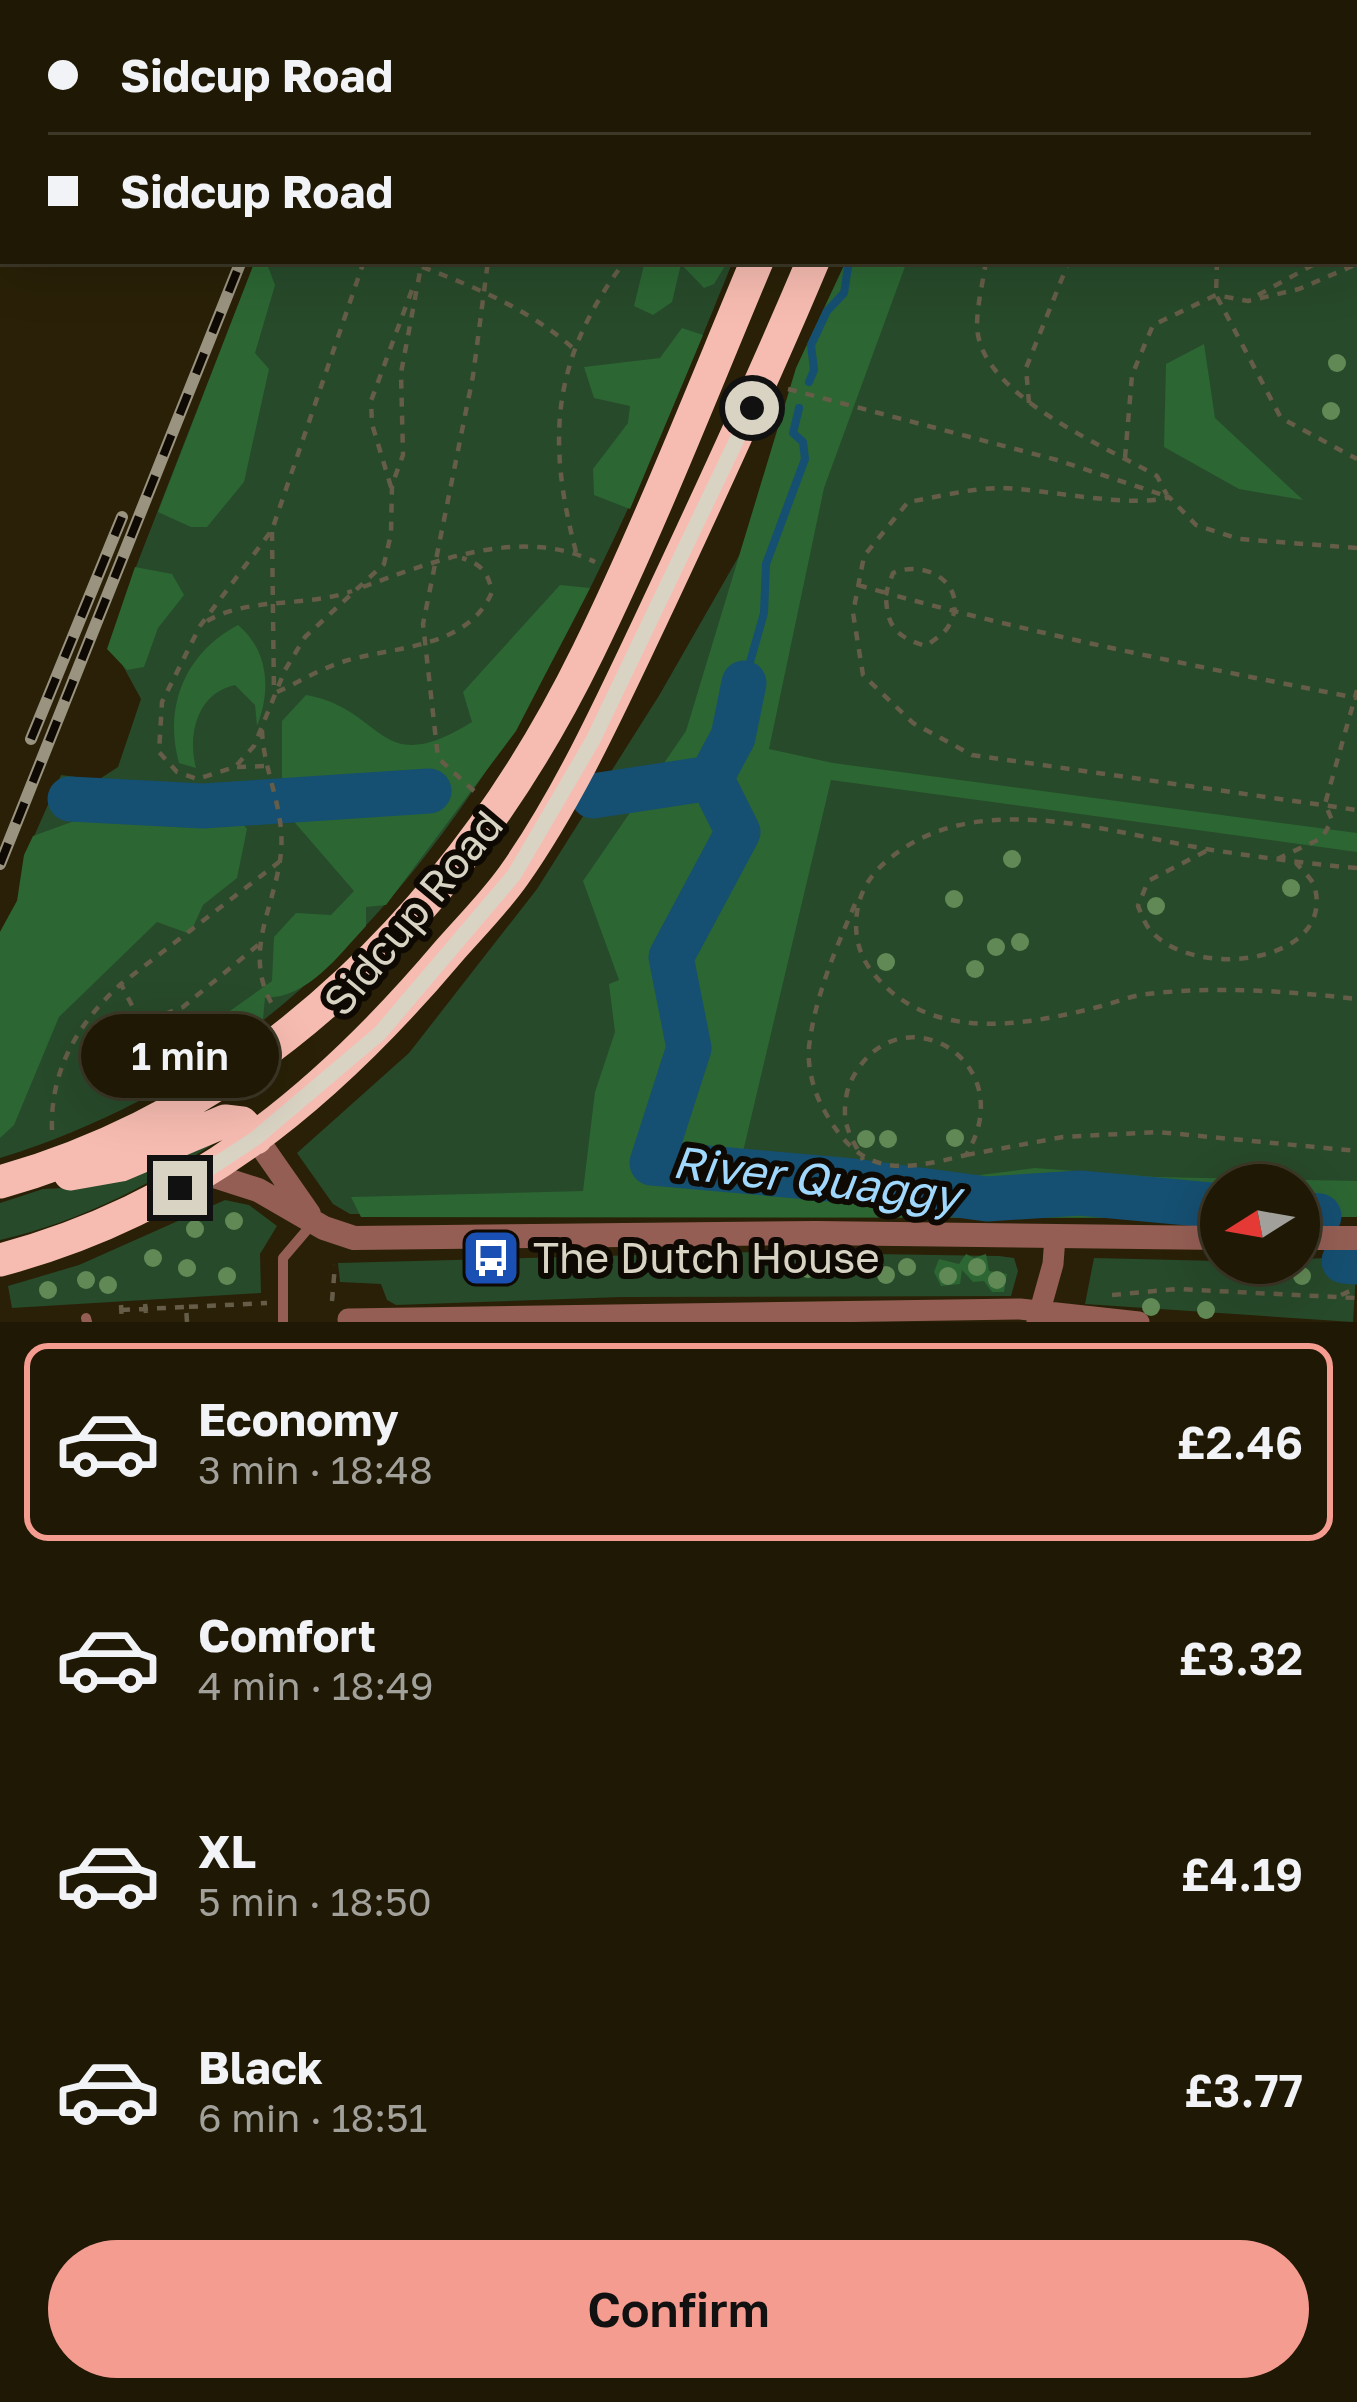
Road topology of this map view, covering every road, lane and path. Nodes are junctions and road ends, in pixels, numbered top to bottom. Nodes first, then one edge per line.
1 (363, 264) edge
2 (422, 264) edge
3 (487, 264) edge
4 (623, 264) edge
5 (756, 264) edge
6 (812, 264) edge
7 (986, 264) edge
8 (1068, 264) edge
9 (1217, 264) edge
10 (1315, 264) edge
11 (1357, 264) edge
12 (483, 290) junction
13 (1216, 295) junction
14 (1248, 301) junction
15 (574, 349) junction
16 (782, 387) dead end
17 (1029, 403) junction
18 (1125, 458) junction
19 (1357, 459) edge
20 (392, 488) junction
21 (1168, 497) junction
22 (272, 530) junction
23 (1357, 548) edge
24 (575, 552) junction
25 (457, 556) junction
26 (436, 561) junction
27 (622, 575) junction
28 (858, 585) junction
29 (361, 588) junction
30 (886, 593) junction
31 (270, 604) junction
32 (953, 611) junction
33 (202, 624) junction
34 (423, 645) junction
35 (1356, 695) edge
36 (275, 696) junction
37 (262, 728) junction
38 (267, 766) junction
39 (235, 767) junction
40 (1325, 805) junction
41 (494, 809) junction
42 (1357, 809) edge
43 (1210, 849) junction
44 (1276, 859) junction
45 (279, 862) junction
46 (1296, 863) junction
47 (1357, 868) edge
48 (857, 898) junction
49 (258, 945) junction
50 (122, 984) junction
51 (1357, 999) edge
52 (296, 1030) junction
53 (256, 1138) junction
54 (1357, 1151) edge
55 (966, 1155) junction
56 (863, 1160) junction
57 (206, 1173) junction
58 (27, 1174) edge
59 (315, 1222) junction
60 (1055, 1237) junction
61 (1200, 1238) edge
62 (1320, 1238) edge
63 (1357, 1238) edge
64 (0, 1260) edge
65 (334, 1265) dead end
66 (336, 1284) dead end
67 (1357, 1288) edge
68 (1339, 1296) junction
69 (1357, 1298) edge
70 (1105, 1300) dead end
71 (265, 1303) dead end
72 (146, 1306) junction
73 (186, 1307) junction
74 (1040, 1316) edge
75 (348, 1319) edge
76 (122, 1322) edge
77 (147, 1322) edge
78 (187, 1322) edge
79 (283, 1322) edge
80 (1139, 1322) edge

1 - 22 path
2 - 12 path
2 - 20 path
2 - 20 path
3 - 12 path
4 - 15 path
5 - 27 highway, Sidcup Road
6 - 53 highway, Sidcup Road
7 - 17 path
8 - 17 path
9 - 13 path
10 - 14 path
11 - 14 path
12 - 15 path
12 - 26 path
13 - 14 path
13 - 18 path
13 - 19 path
15 - 24 path
16 - 21 path
17 - 18 path
18 - 21 path
20 - 29 path
21 - 23 path
21 - 28 path
22 - 31 path
22 - 33 path
24 - 25 path
24 - 27 path
25 - 26 path
25 - 34 path
26 - 29 path
26 - 34 path
27 - 41 highway, Sidcup Road
28 - 30 path
28 - 40 path
29 - 31 path
29 - 36 path
30 - 32 path
30 - 32 path
30 - 32 path
31 - 33 path
31 - 36 path
32 - 35 path
33 - 39 path
34 - 36 path
34 - 41 path
35 - 40 path
36 - 37 path
37 - 38 path
37 - 39 path
38 - 39 path
38 - 45 path
40 - 42 path
40 - 44 path
41 - 52 highway, Sidcup Road
43 - 44 path
43 - 46 path
43 - 48 path
44 - 46 path
45 - 49 path
45 - 50 path
46 - 47 path
48 - 51 path
48 - 56 path
49 - 50 path
49 - 52 path
50 - 58 path
52 - 58 highway, Sidcup Road
53 - 57 highway, Sidcup Road
53 - 58 highway
53 - 59 street
54 - 55 path
55 - 56 path
55 - 56 path
57 - 59 street
57 - 64 highway, Sidcup Road
59 - 60 street
59 - 79 lane
60 - 61 street
60 - 74 street
62 - 63 street
65 - 66 path
67 - 68 path
68 - 69 path
68 - 70 path
71 - 73 path
72 - 73 path
72 - 76 path
72 - 77 path
73 - 78 path
74 - 75 street
74 - 80 street

